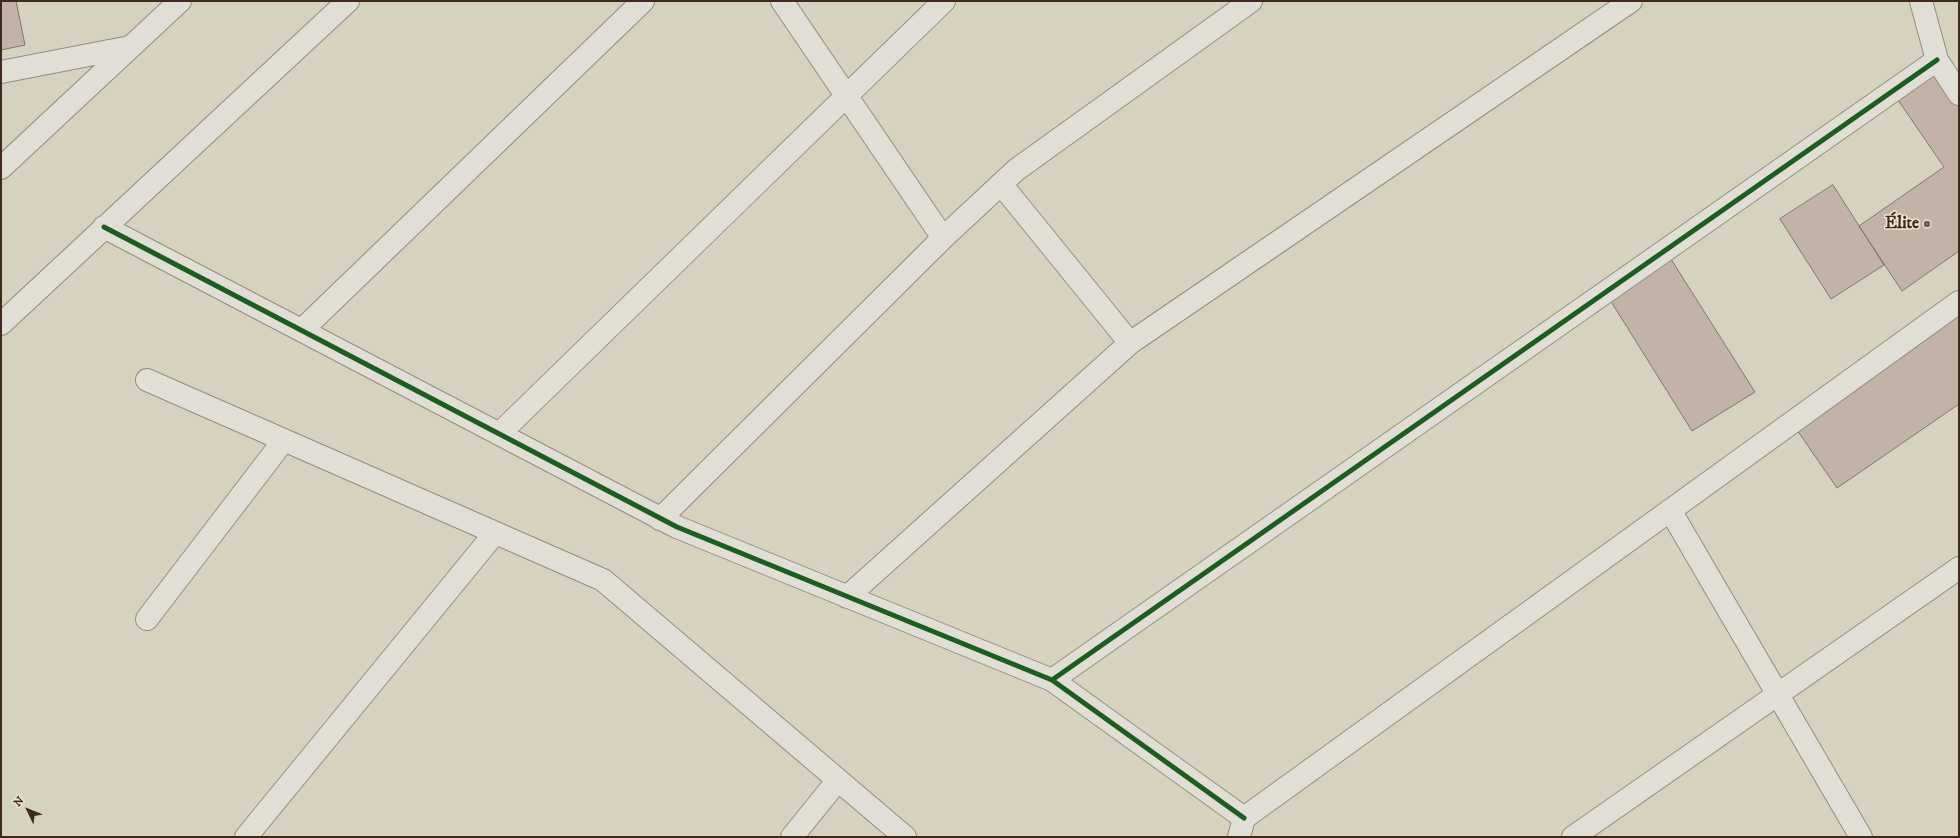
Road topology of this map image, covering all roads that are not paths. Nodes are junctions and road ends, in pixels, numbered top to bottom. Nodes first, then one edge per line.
1 (180, 1) edge
2 (348, 1) edge
3 (643, 1) edge
4 (782, 1) edge
5 (944, 1) edge
6 (1251, 1) edge
7 (1631, 1) edge
8 (1921, 1) edge
9 (130, 47) junction
10 (1937, 60) junction
11 (1, 72) edge
12 (1959, 94) edge
13 (846, 96) junction
14 (1, 168) edge
15 (1001, 184) junction
16 (104, 227) junction
17 (943, 238) junction
18 (1959, 302) edge
19 (1, 324) edge
20 (302, 330) junction
21 (1130, 343) junction
22 (147, 380) dead end
23 (499, 434) junction
24 (284, 440) junction
25 (1670, 510) junction
26 (660, 518) junction
27 (495, 533) junction
28 (1959, 568) edge
29 (847, 596) junction
30 (147, 619) dead end
31 (1052, 680) junction
32 (1778, 694) junction
33 (838, 780) junction
34 (1242, 828) edge
35 (246, 837) edge
36 (792, 837) edge
37 (906, 837) edge
38 (1573, 837) edge
39 (1862, 837) edge

1 - 9 street
2 - 16 street
3 - 20 street
4 - 13 street
5 - 13 street
6 - 15 street
7 - 21 street
8 - 10 street
9 - 11 street
9 - 14 street
10 - 12 street
10 - 31 street
13 - 17 street
13 - 23 street
15 - 17 street
15 - 21 street
16 - 19 street
16 - 20 street
17 - 26 street
18 - 25 street
20 - 23 street
21 - 29 street
22 - 24 street
23 - 26 street
24 - 27 street
24 - 30 street
25 - 32 street
25 - 34 street
26 - 29 street
27 - 33 street
27 - 35 street
28 - 32 street
29 - 31 street
31 - 34 street
32 - 38 street
32 - 39 street
33 - 36 street
33 - 37 street

